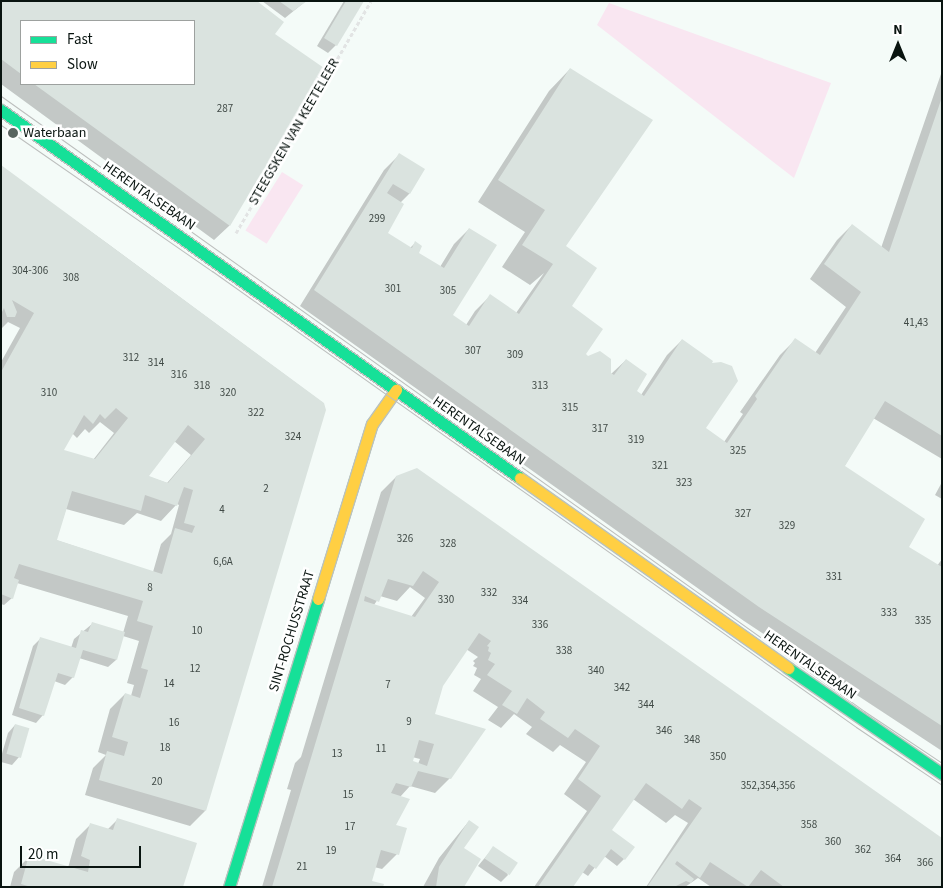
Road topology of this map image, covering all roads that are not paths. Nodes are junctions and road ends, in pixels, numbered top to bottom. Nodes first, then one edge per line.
1 (1, 110) edge
2 (396, 390) junction
3 (942, 774) edge
4 (229, 887) edge

1 - 2 street, HERENTALSEBAAN
2 - 3 street, HERENTALSEBAAN
2 - 4 street, SINT-ROCHUSSTRAAT

